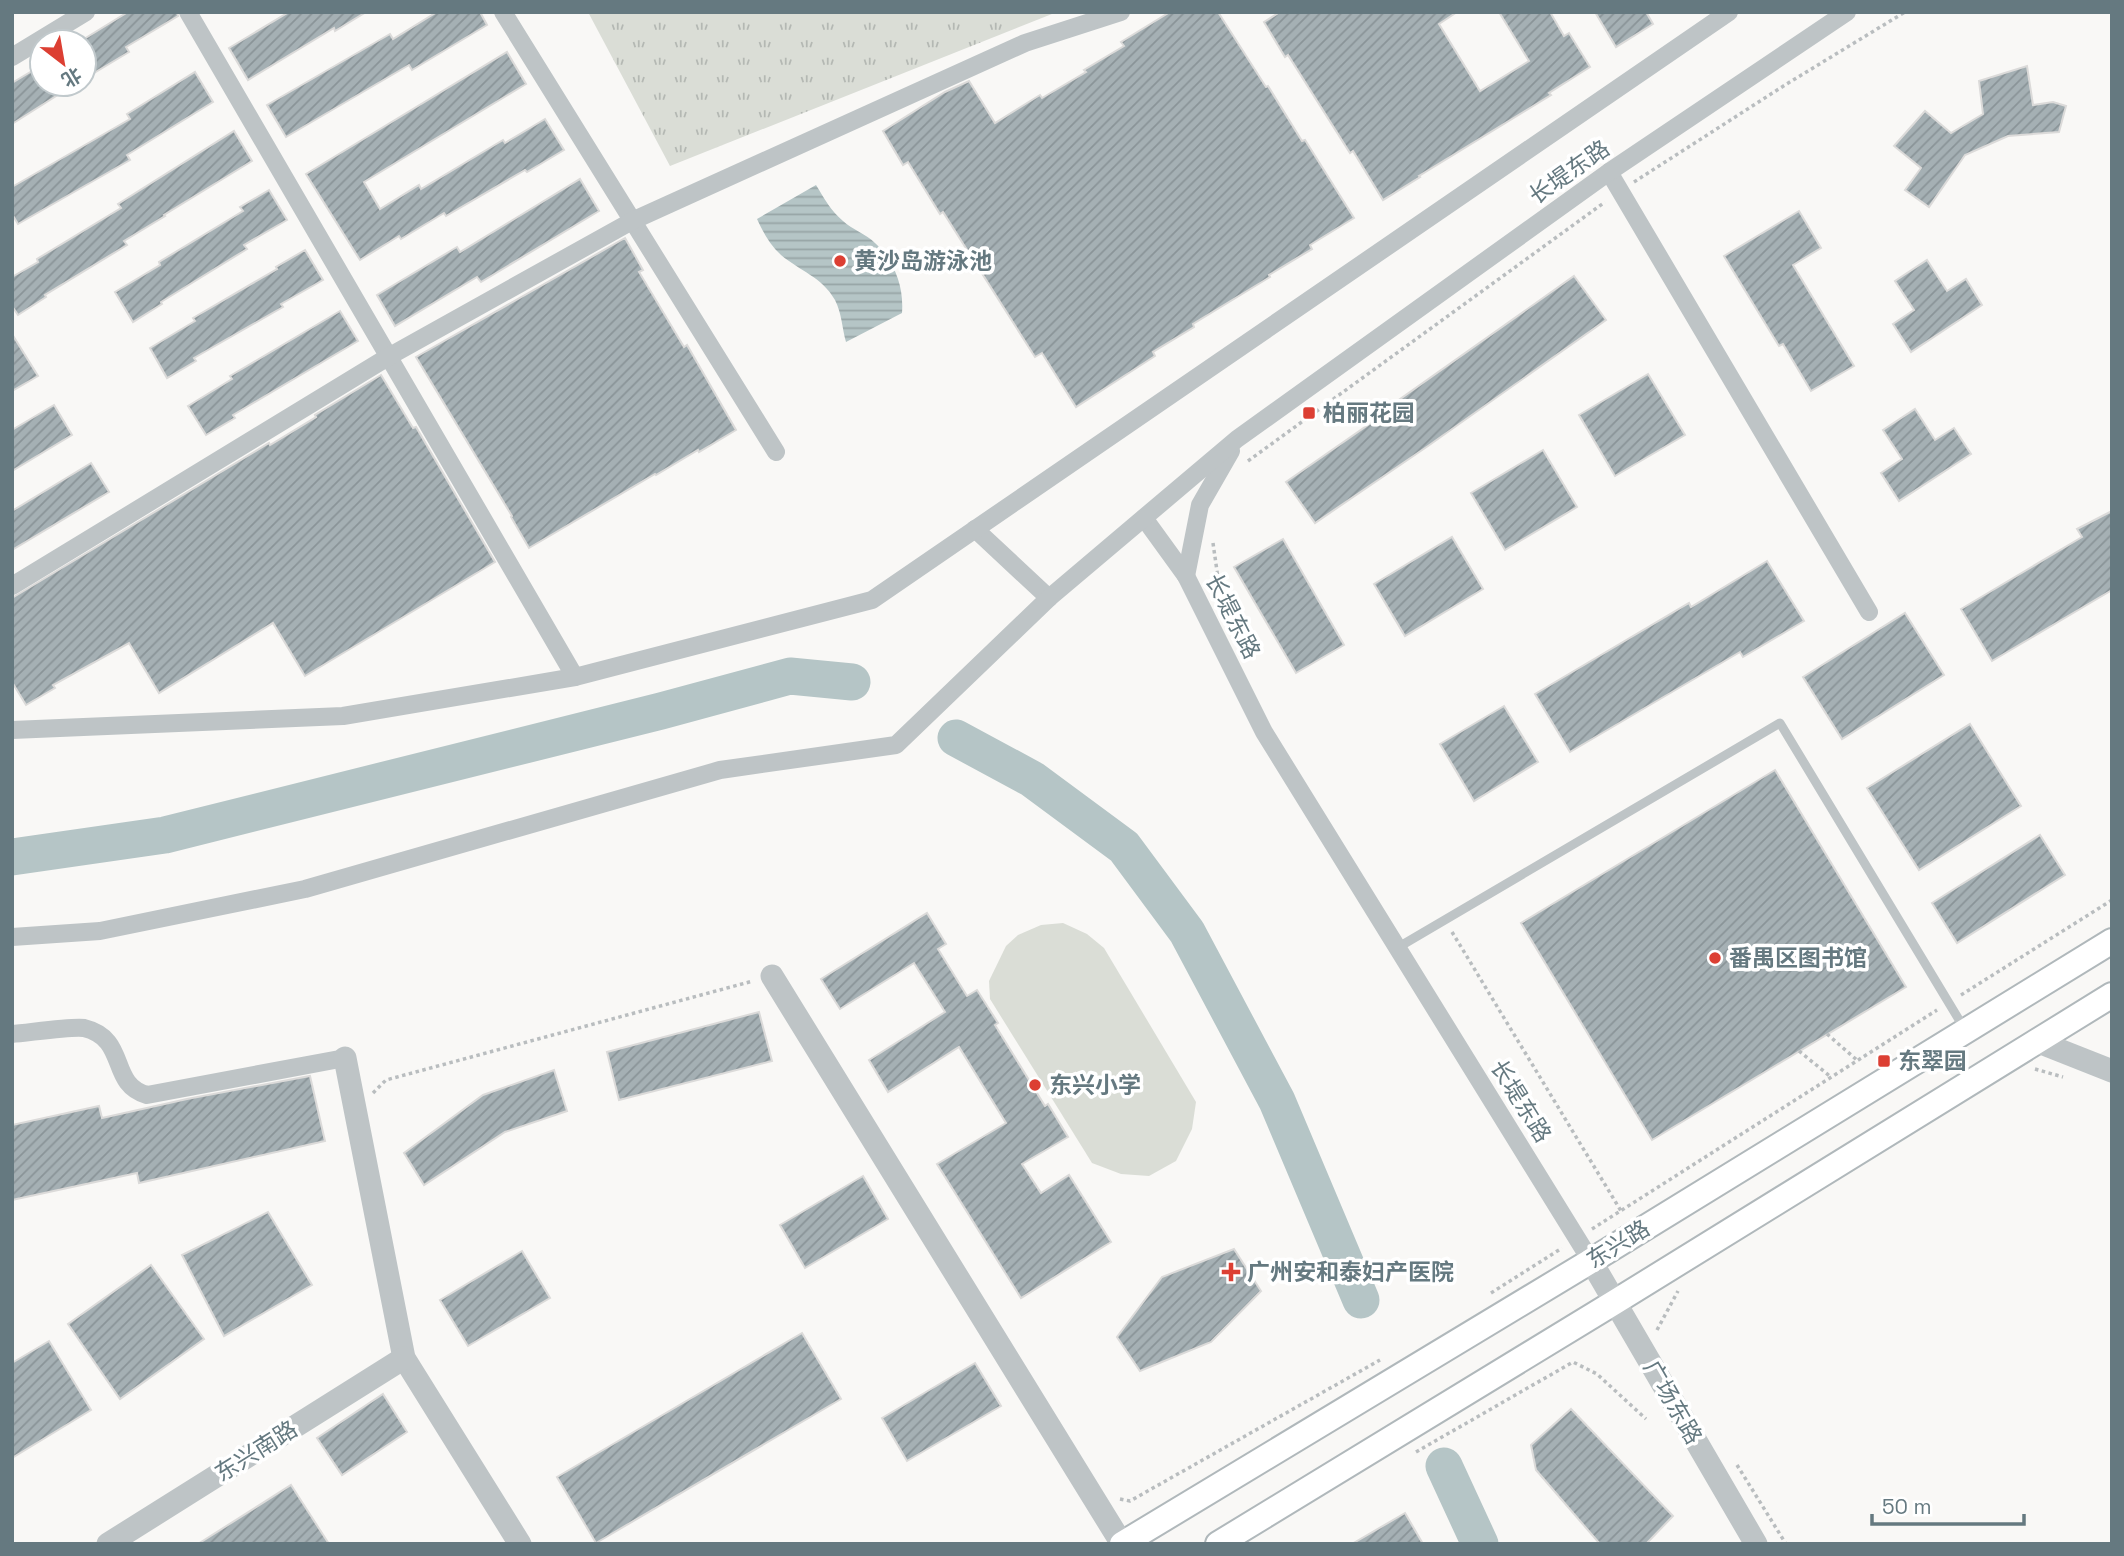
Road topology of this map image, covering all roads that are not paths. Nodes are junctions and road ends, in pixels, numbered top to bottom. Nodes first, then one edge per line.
1 (86, 12) edge
2 (188, 12) edge
3 (503, 12) edge
4 (1121, 12) edge
5 (1729, 12) edge
6 (1847, 12) edge
7 (12, 57) edge
8 (1609, 172) junction
9 (632, 221) junction
10 (388, 357) junction
11 (1237, 439) junction
12 (776, 452) dead end
13 (1144, 518) junction
14 (975, 529) junction
15 (1186, 576) junction
16 (12, 586) edge
17 (1049, 598) junction
18 (1869, 612) dead end
19 (575, 677) junction
20 (12, 730) edge
21 (12, 937) edge
22 (2112, 941) edge
23 (1397, 948) junction
24 (772, 976) road end
25 (2112, 995) edge
26 (1966, 1031) junction
27 (12, 1034) edge
28 (2036, 1041) junction
29 (345, 1058) joint
30 (2112, 1071) edge
31 (1591, 1261) junction
32 (1615, 1302) junction
33 (404, 1358) junction
34 (108, 1544) edge
35 (520, 1544) edge
36 (1122, 1544) edge
37 (1218, 1544) edge
38 (1756, 1544) edge

1 - 7 street
2 - 10 street
3 - 9 street
4 - 9 street
5 - 14 street
6 - 8 street, 长堤东路
8 - 11 street, 长堤东路
8 - 18 street
9 - 10 street
9 - 12 street
10 - 16 street
10 - 19 street
11 - 13 street
11 - 15 street, 长堤东路
13 - 15 street
13 - 17 street
14 - 17 street
14 - 19 street
15 - 23 street, 长堤东路
17 - 21 street
19 - 20 street
22 - 26 main road, 东兴路
23 - 26 lane
23 - 31 street, 长堤东路
24 - 36 street
25 - 28 main road, 东兴路
26 - 31 main road, 东兴路
27 - 29 street
28 - 30 street
28 - 32 main road, 东兴路
29 - 33 street
31 - 32 street, 广场东路
31 - 36 main road, 东兴路
32 - 37 main road, 东兴路
32 - 38 street, 广场东路
33 - 34 street, 东兴南路
33 - 35 street

